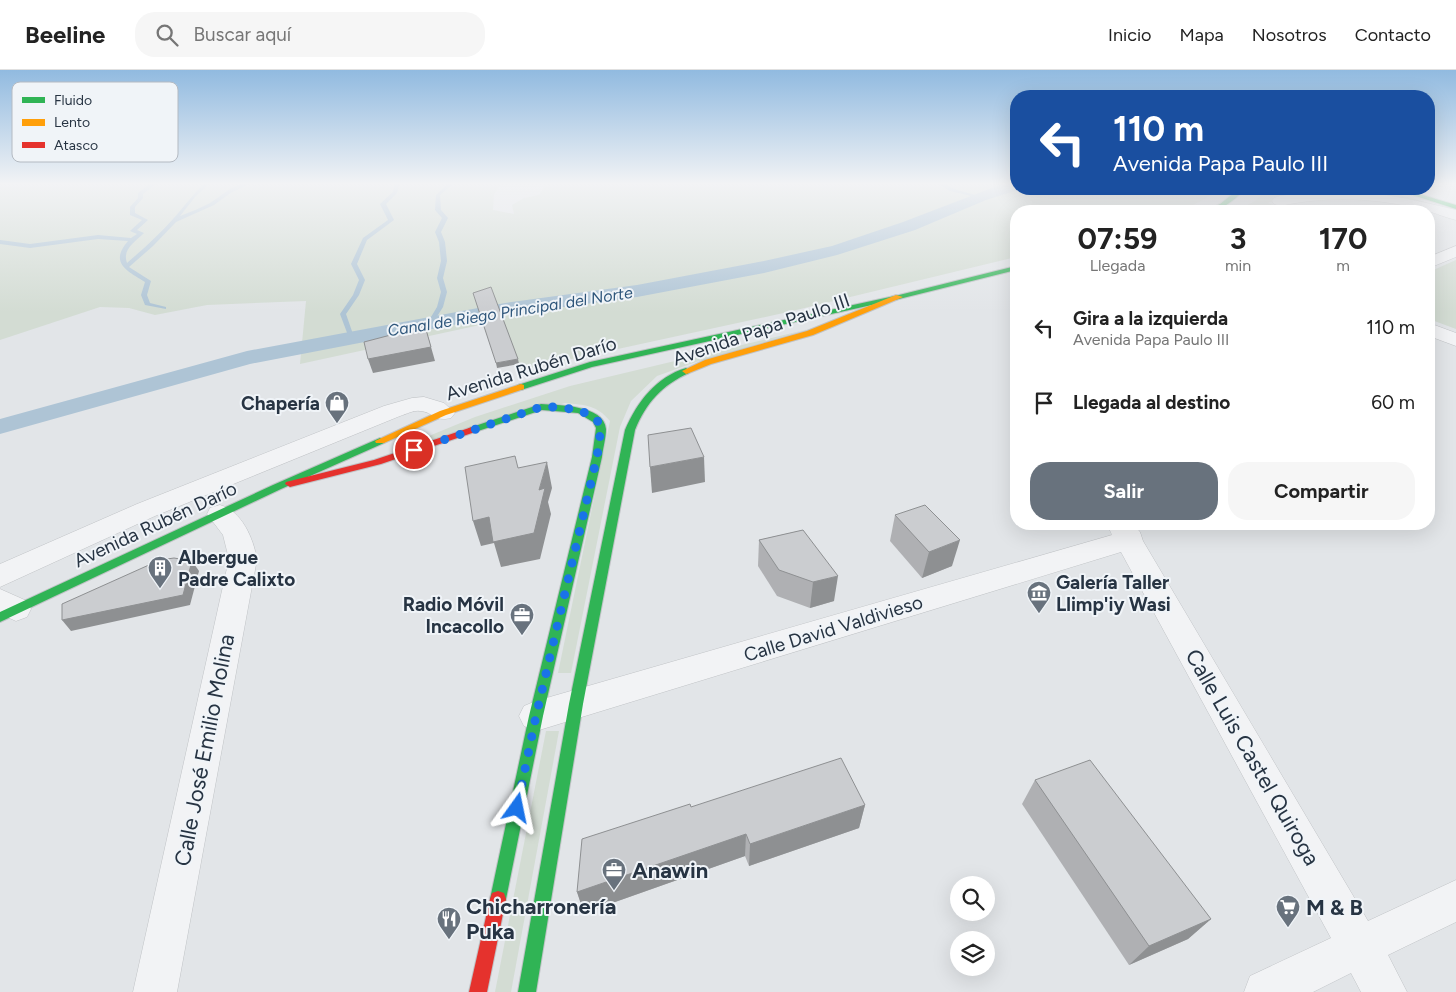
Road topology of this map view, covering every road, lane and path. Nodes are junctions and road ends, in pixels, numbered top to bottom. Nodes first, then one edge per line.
1 (1456, 252) edge
2 (1435, 261) edge
3 (1010, 269) edge
4 (899, 297) junction
5 (1435, 331) edge
6 (1456, 340) edge
7 (444, 413) junction
8 (277, 487) junction
9 (220, 514) junction
10 (1125, 532) edge
11 (0, 576) edge
12 (5, 608) edge
13 (576, 704) junction
14 (536, 716) junction
15 (1456, 900) edge
16 (1360, 948) junction
17 (155, 992) edge
18 (478, 992) edge
19 (527, 992) edge
20 (1266, 992) edge
21 (1385, 992) edge

1 - 2 street
3 - 4 main road, Avenida Rubén Darío
4 - 7 main road, Avenida Rubén Darío
4 - 13 main road, Avenida Papa Paulo III
5 - 6 street
7 - 8 main road, Avenida Rubén Darío
7 - 11 street
8 - 9 main road, Avenida Rubén Darío
8 - 14 main road
9 - 12 main road, Avenida Rubén Darío
9 - 17 street, Calle José Emilio Molina
10 - 13 street, Calle David Valdivieso
10 - 16 street, Calle Luis Castel Quiroga
13 - 14 street, Calle David Valdivieso
13 - 19 main road, Avenida Papa Paulo III
14 - 18 main road
15 - 16 street
16 - 20 street
16 - 21 street, Calle Luis Castel Quiroga

